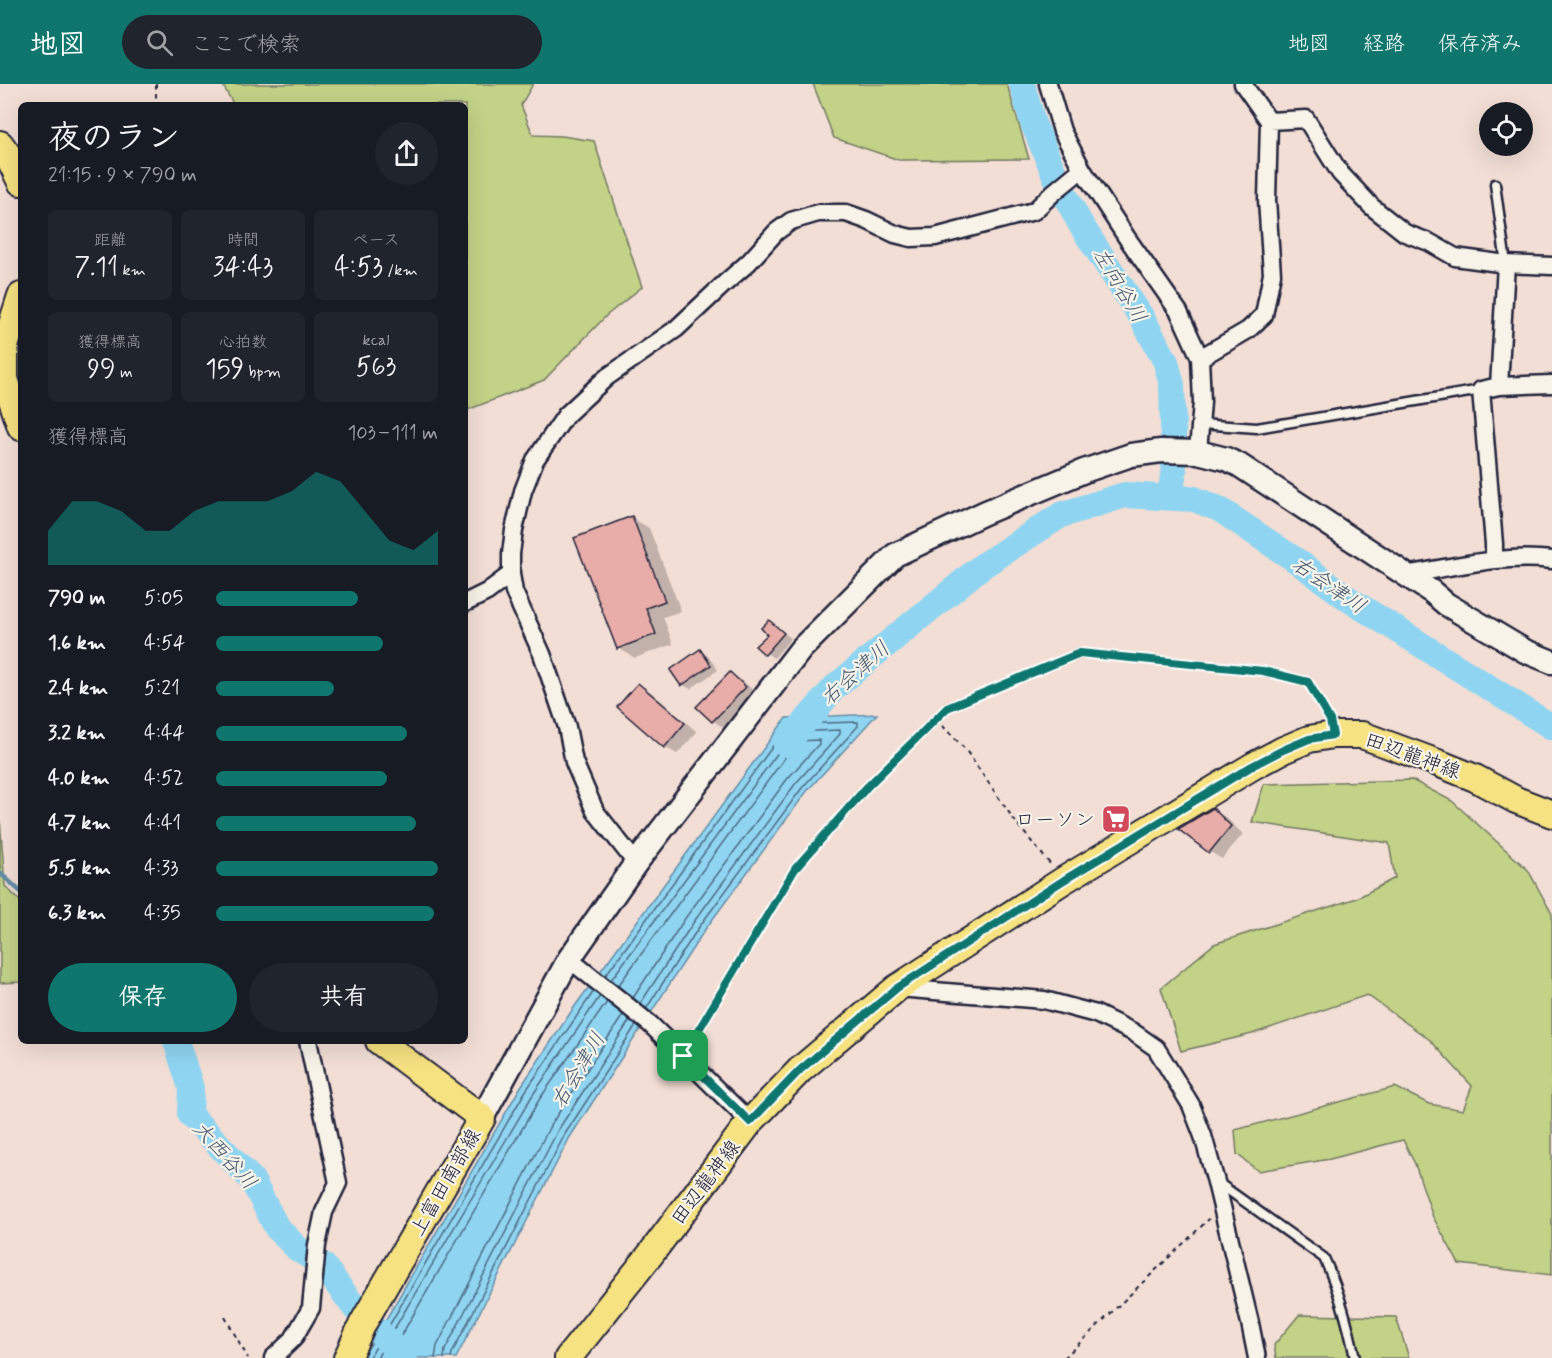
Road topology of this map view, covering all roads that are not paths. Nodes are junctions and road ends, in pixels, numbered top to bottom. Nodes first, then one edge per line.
1 (1048, 84) edge
2 (1243, 84) edge
3 (1269, 122) junction
4 (0, 144) edge
5 (1082, 169) junction
6 (18, 176) edge
7 (1495, 184) dead end
8 (1506, 264) junction
9 (1552, 266) edge
10 (18, 305) edge
11 (1200, 358) junction
12 (1552, 384) edge
13 (1499, 386) junction
14 (1481, 390) junction
15 (18, 418) edge
16 (1200, 424) junction
17 (1194, 452) junction
18 (1494, 560) junction
19 (1552, 560) edge
20 (511, 574) junction
21 (1405, 574) junction
22 (468, 602) edge
23 (1552, 663) edge
24 (1552, 814) edge
25 (636, 863) junction
26 (578, 965) junction
27 (897, 988) junction
28 (309, 1044) edge
29 (383, 1044) edge
30 (482, 1118) junction
31 (750, 1122) junction
32 (1216, 1182) junction
33 (273, 1358) edge
34 (347, 1358) edge
35 (568, 1358) edge
36 (1257, 1358) edge
37 (1355, 1358) edge

1 - 5 street
2 - 3 street
3 - 8 street
3 - 11 street
4 - 6 main road
5 - 11 street
5 - 20 street
7 - 8 lane
8 - 9 street
8 - 13 street
10 - 15 main road
11 - 16 street
12 - 13 street
13 - 14 street
14 - 16 lane
14 - 18 street
16 - 17 street
17 - 21 street
17 - 25 street
18 - 19 street
18 - 21 street
20 - 22 street
20 - 25 street
21 - 23 street
24 - 27 main road, 田辺龍神線
25 - 26 street
26 - 30 street
26 - 31 street
27 - 31 main road, 田辺龍神線
27 - 32 street
28 - 33 street
29 - 30 main road, 上富田南部線
30 - 34 main road, 上富田南部線
31 - 35 main road, 田辺龍神線
32 - 36 street
32 - 37 lane

